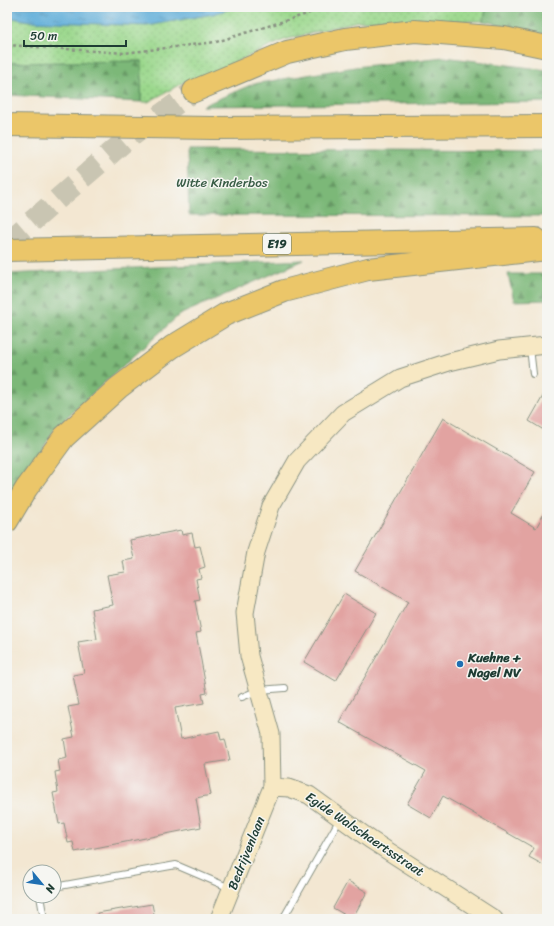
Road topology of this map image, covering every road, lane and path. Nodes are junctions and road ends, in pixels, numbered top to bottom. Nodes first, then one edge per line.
1 (322, 7) edge
2 (7, 45) edge
3 (547, 47) edge
4 (194, 90) tunnel mouth
5 (7, 125) edge
6 (547, 126) edge
7 (547, 238) edge
8 (547, 249) edge
9 (7, 250) edge
10 (547, 345) edge
11 (530, 347) junction
12 (533, 374) dead end
13 (7, 521) edge
14 (285, 688) dead end
15 (259, 690) junction
16 (242, 697) dead end
17 (272, 787) junction
18 (340, 817) junction
19 (62, 886) edge
20 (231, 889) junction
21 (41, 904) edge
22 (490, 918) edge
23 (44, 919) edge
24 (219, 919) edge
25 (283, 919) edge

1 - 2 path
3 - 4 highway
5 - 6 highway
7 - 9 highway, E19
8 - 13 highway
10 - 11 main road
11 - 12 lane
11 - 15 main road
14 - 15 lane
15 - 16 lane
15 - 17 main road
17 - 18 main road, Egide Walschaertsstraat
17 - 20 main road, Bedrijvenlaan
18 - 22 main road, Egide Walschaertsstraat
18 - 25 lane
19 - 20 lane
20 - 24 main road, Bedrijvenlaan
21 - 23 lane

